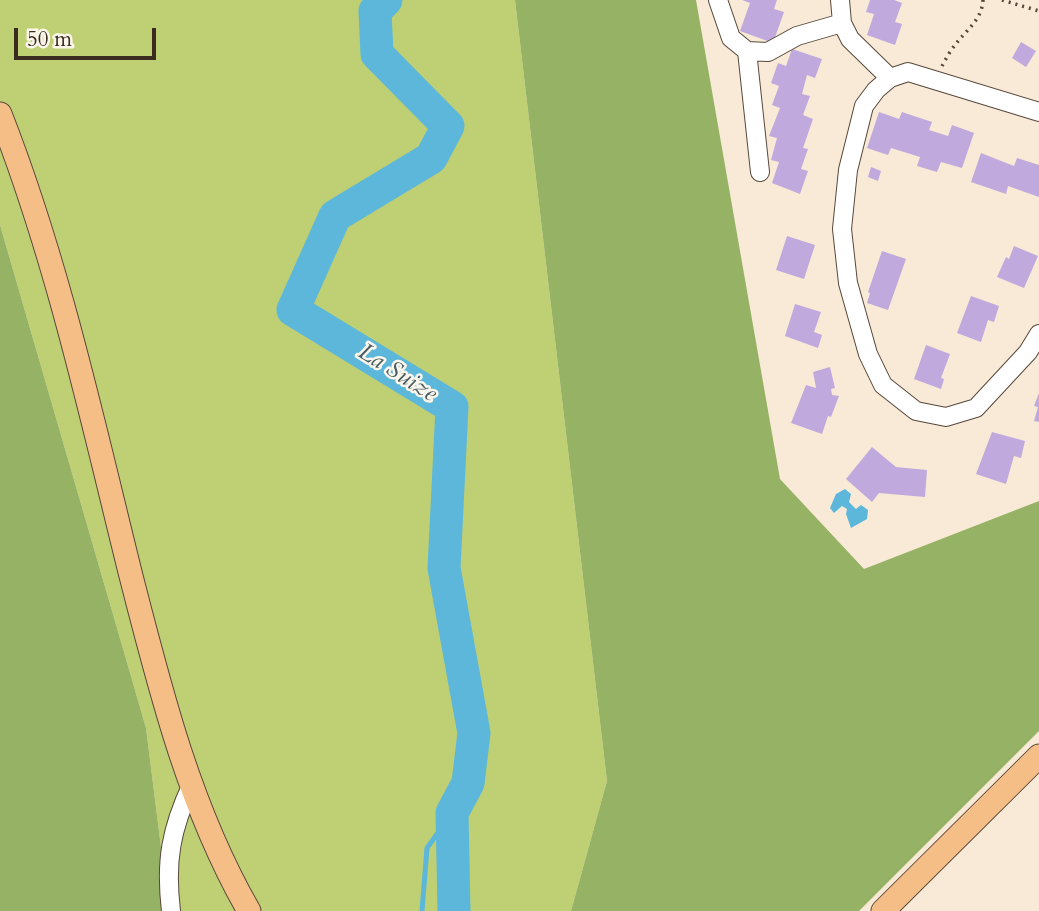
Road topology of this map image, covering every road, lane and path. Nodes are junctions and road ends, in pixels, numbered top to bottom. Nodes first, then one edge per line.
1 (718, 0) edge
2 (840, 0) edge
3 (983, 0) edge
4 (1002, 0) edge
5 (1039, 11) edge
6 (842, 23) junction
7 (747, 51) junction
8 (890, 78) junction
9 (933, 79) junction
10 (1039, 112) edge
11 (0, 114) edge
12 (760, 172) dead end
13 (1039, 334) edge
14 (1039, 756) edge
15 (1039, 764) edge
16 (1018, 777) junction
17 (192, 784) junction
18 (172, 911) edge
19 (249, 911) edge
20 (883, 911) edge

1 - 7 street
2 - 6 street
3 - 9 path
4 - 5 path
6 - 7 street
6 - 8 street
7 - 12 street
8 - 9 street
8 - 13 street
9 - 10 street
11 - 17 main road
14 - 16 main road
15 - 16 main road
16 - 20 main road
17 - 18 street
17 - 19 main road

